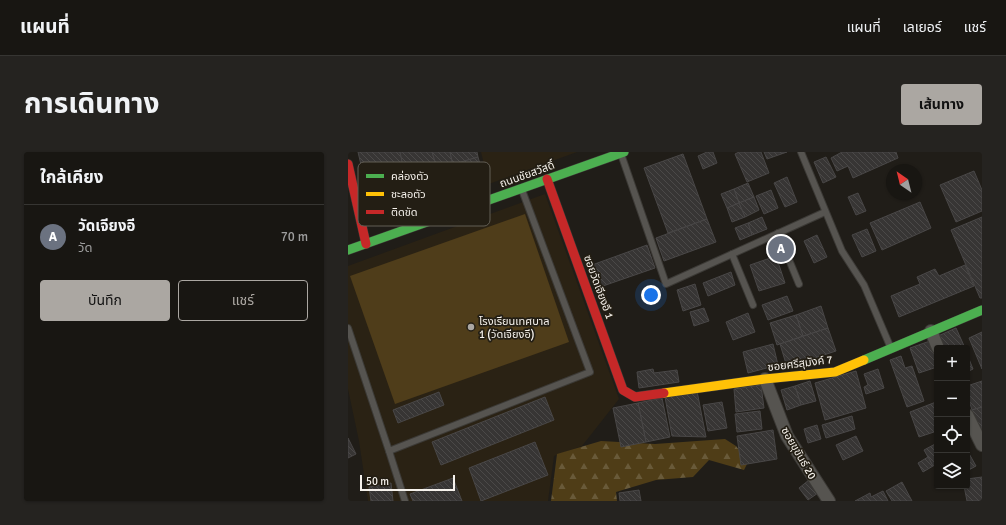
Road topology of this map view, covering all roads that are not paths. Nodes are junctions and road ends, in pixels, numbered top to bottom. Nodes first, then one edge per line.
1 (801, 152) edge
2 (622, 153) edge
3 (348, 164) edge
4 (547, 179) junction
5 (521, 188) junction
6 (490, 199) edge
7 (358, 208) edge
8 (825, 212) junction
9 (362, 226) edge
10 (416, 226) edge
11 (778, 233) junction
12 (366, 244) junction
13 (348, 250) edge
14 (732, 254) junction
15 (799, 284) dead end
16 (753, 305) dead end
17 (982, 310) edge
18 (348, 328) edge
19 (931, 331) junction
20 (937, 345) edge
21 (891, 350) junction
22 (764, 379) junction
23 (635, 397) joint
24 (968, 417) edge
25 (982, 445) edge
26 (389, 450) junction
27 (405, 501) edge
28 (830, 501) edge

1 - 8 lane
2 - 4 street, ถนนชัยสวัสดิ์
2 - 14 lane
3 - 7 street
4 - 5 street, ถนนชัยสวัสดิ์
4 - 23 street, ซอยวัดเจียงอี 1
5 - 6 street, ถนนชัยสวัสดิ์
5 - 26 lane
8 - 11 lane
8 - 21 lane
9 - 12 street
10 - 12 street, ถนนชัยสวัสดิ์
11 - 14 lane
11 - 15 lane
12 - 13 street, ถนนชัยสวัสดิ์
14 - 16 lane
17 - 19 street, ซอยศรีสุมังค์ 7
18 - 26 lane
19 - 20 street
19 - 21 street, ซอยศรีสุมังค์ 7
21 - 22 street, ซอยศรีสุมังค์ 7
22 - 23 street, ซอยศรีสุมังค์ 7
22 - 28 street, ซอยขุขันธ์ 20
24 - 25 street
26 - 27 lane

